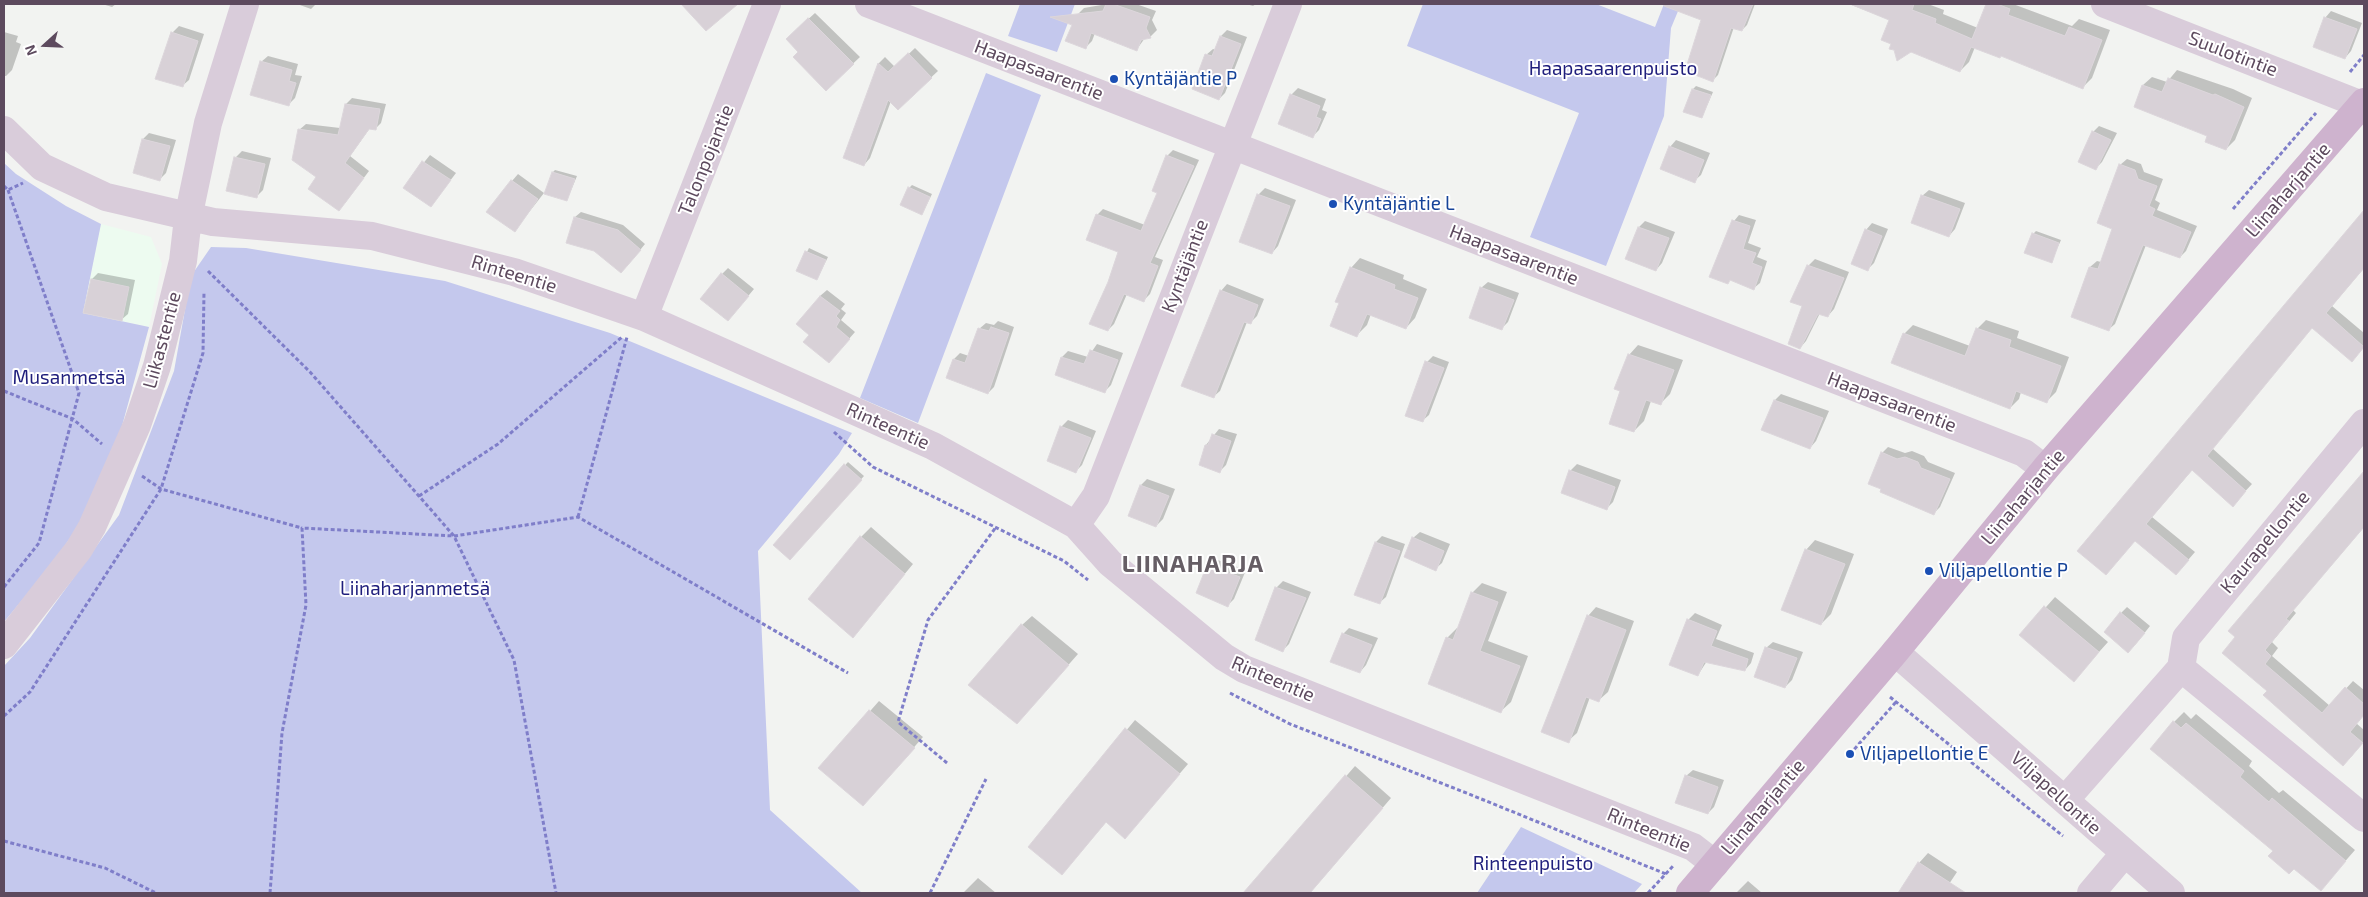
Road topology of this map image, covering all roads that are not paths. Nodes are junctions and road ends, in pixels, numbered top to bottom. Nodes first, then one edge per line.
1 (245, 4) edge
2 (768, 4) edge
3 (868, 4) edge
4 (1288, 4) edge
5 (2105, 4) edge
6 (2363, 103) edge
7 (4, 130) edge
8 (1232, 145) junction
9 (188, 218) junction
10 (644, 317) junction
11 (2364, 423) edge
12 (2045, 470) junction
13 (1076, 525) junction
14 (4, 645) edge
15 (1895, 652) junction
16 (2181, 668) junction
17 (2066, 800) junction
18 (2364, 818) edge
19 (2124, 854) junction
20 (1715, 864) junction
21 (1690, 893) edge
22 (2091, 893) edge
23 (2172, 893) edge

1 - 9 street, Liikastentie
2 - 10 street, Talonpojantie
3 - 8 street, Haapasaarentie
4 - 8 street, Kyntäjäntie
5 - 6 street, Suulotintie
6 - 12 main road, Liinaharjantie
7 - 9 street, Rinteentie
8 - 12 street, Haapasaarentie
8 - 13 street, Kyntäjäntie
9 - 10 street, Rinteentie
9 - 14 street, Liikastentie
10 - 13 street, Rinteentie
11 - 16 street, Kaurapellontie
12 - 15 main road, Liinaharjantie
13 - 20 street, Rinteentie
15 - 17 street, Viljapellontie
15 - 20 main road, Liinaharjantie
16 - 17 street
16 - 18 street
17 - 19 street, Viljapellontie
19 - 22 street
19 - 23 street, Viljapellontie
20 - 21 main road, Liinaharjantie

